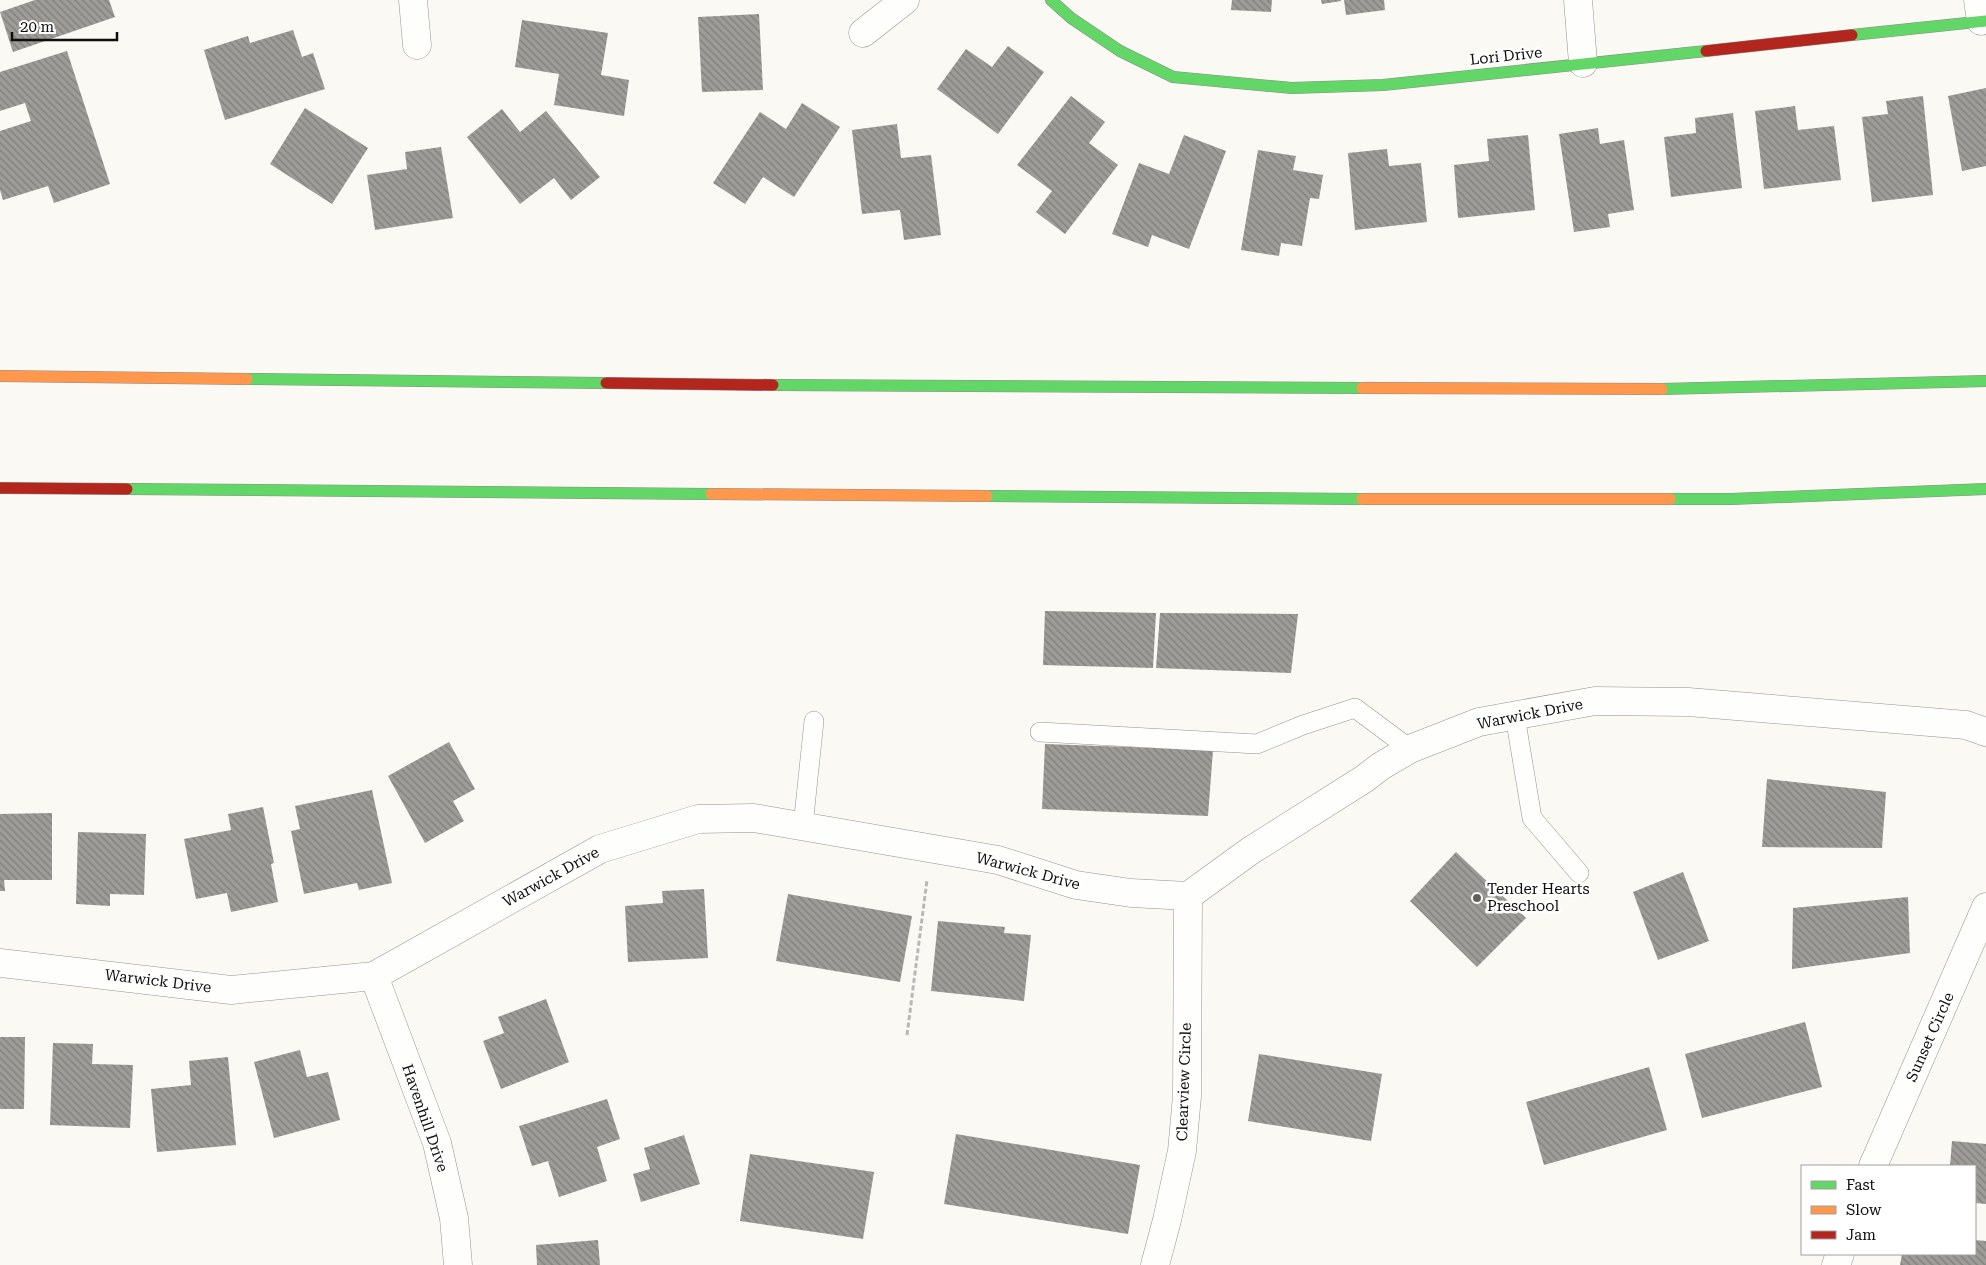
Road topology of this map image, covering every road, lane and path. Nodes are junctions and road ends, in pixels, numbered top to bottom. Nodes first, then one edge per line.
1 (413, 0) edge
2 (905, 0) edge
3 (1051, 0) edge
4 (1578, 0) edge
5 (1982, 14) edge
6 (863, 34) dead end
7 (417, 45) dead end
8 (1583, 63) junction
9 (0, 376) edge
10 (1986, 381) edge
11 (0, 488) edge
12 (1986, 489) edge
13 (1935, 492) junction
14 (1986, 496) edge
15 (1516, 716) junction
16 (814, 721) dead end
17 (1040, 732) dead end
18 (1986, 732) edge
19 (1410, 749) junction
20 (803, 826) junction
21 (931, 850) junction
22 (1580, 874) dead end
23 (1188, 896) junction
24 (1986, 907) edge
25 (0, 963) edge
26 (374, 976) junction
27 (907, 1036) dead end
28 (1872, 1165) edge
29 (458, 1265) edge
30 (1155, 1265) edge

1 - 7 street
2 - 6 street
3 - 8 main road, Lori Drive
4 - 8 street
5 - 8 main road, Lori Drive
9 - 10 main road
11 - 13 main road
12 - 13 main road
13 - 14 main road
15 - 18 street, Warwick Drive
15 - 19 street, Warwick Drive
15 - 22 lane
16 - 20 lane
17 - 19 lane
19 - 23 street, Warwick Drive
20 - 21 street, Warwick Drive
20 - 26 street, Warwick Drive
21 - 23 street, Warwick Drive
21 - 27 path
23 - 30 street, Clearview Circle
24 - 28 street, Sunset Circle
25 - 26 street, Warwick Drive
26 - 29 street, Havenhill Drive

